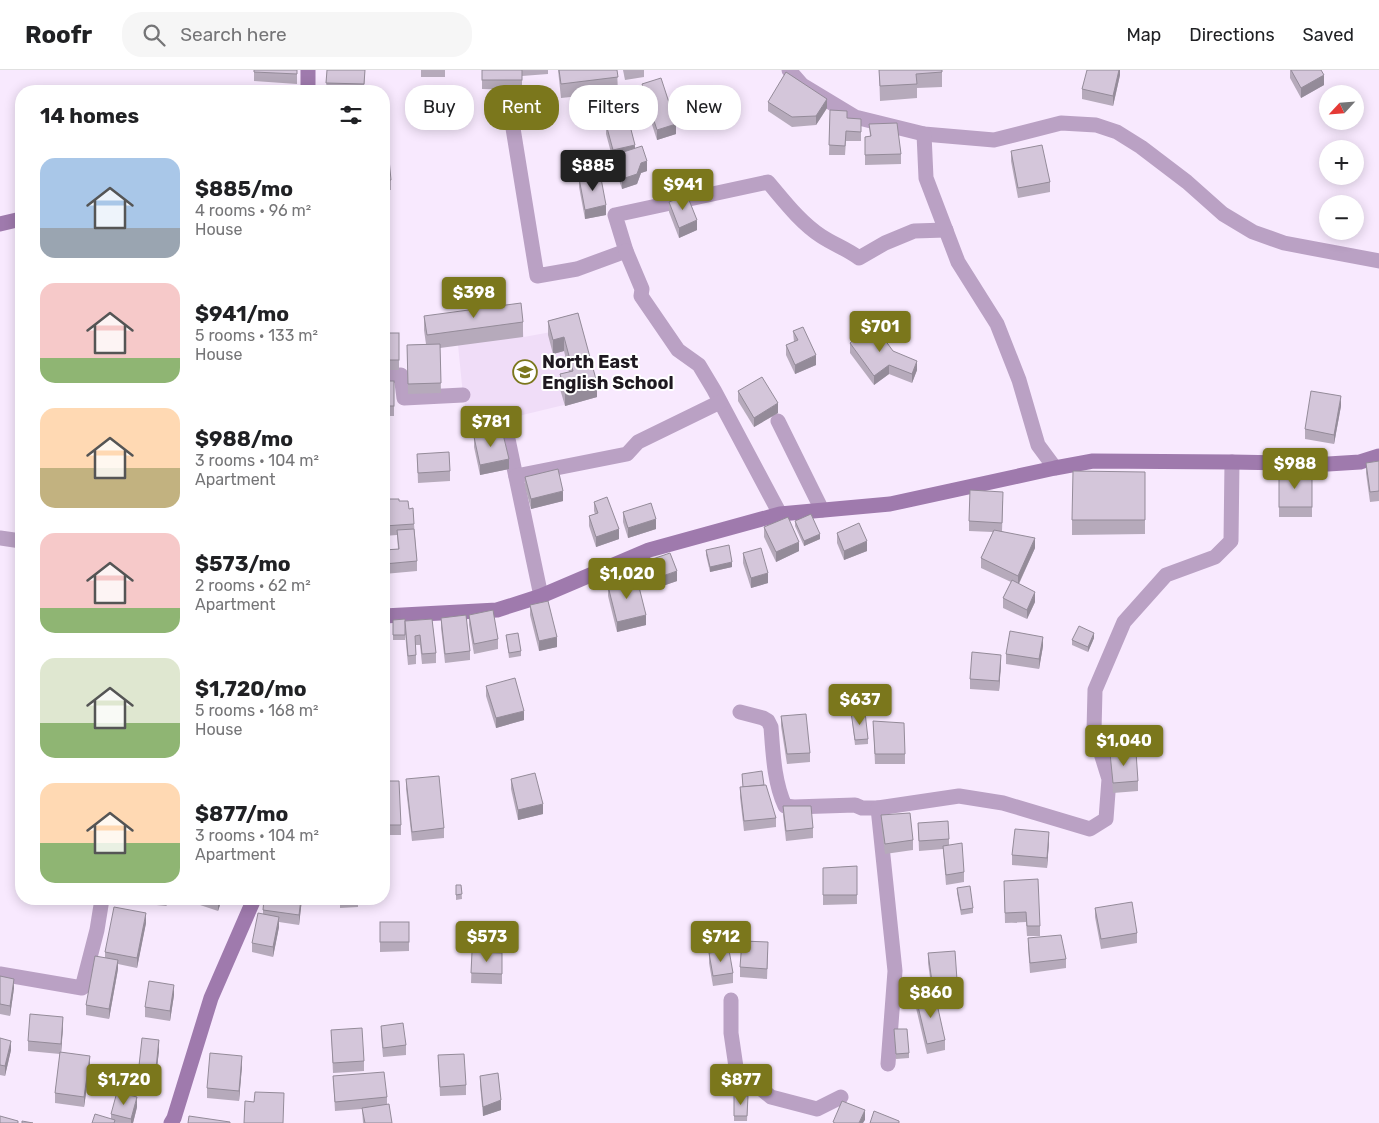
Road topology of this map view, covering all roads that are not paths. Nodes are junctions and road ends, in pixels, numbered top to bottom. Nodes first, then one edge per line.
1 (308, 70) edge
2 (790, 70) edge
3 (308, 85) edge
4 (513, 130) edge
5 (924, 134) junction
6 (15, 220) edge
7 (0, 224) edge
8 (946, 230) junction
9 (626, 251) junction
10 (1379, 261) edge
11 (390, 376) edge
12 (463, 395) dead end
13 (720, 402) junction
14 (504, 420) dead end
15 (778, 420) dead end
16 (1379, 456) edge
17 (1232, 462) junction
18 (1055, 468) junction
19 (516, 476) junction
20 (822, 510) junction
21 (780, 514) junction
22 (0, 538) edge
23 (15, 540) edge
24 (541, 596) junction
25 (390, 616) edge
26 (740, 712) dead end
27 (878, 808) junction
28 (101, 905) edge
29 (251, 905) edge
30 (0, 974) edge
31 (731, 1000) dead end
32 (888, 1064) dead end
33 (842, 1097) dead end
34 (171, 1123) edge

1 - 3 main road
2 - 5 street
4 - 9 street
5 - 8 street
5 - 10 street
6 - 7 main road
8 - 9 street
8 - 18 street
9 - 13 street
11 - 12 street
13 - 19 street
13 - 21 street
14 - 19 street
15 - 20 street
16 - 17 main road
17 - 18 main road
17 - 27 street
18 - 20 main road
19 - 24 street
20 - 21 main road
21 - 24 main road
22 - 23 street
24 - 25 main road
26 - 27 street
27 - 32 street
28 - 30 street
29 - 34 main road
31 - 33 street

